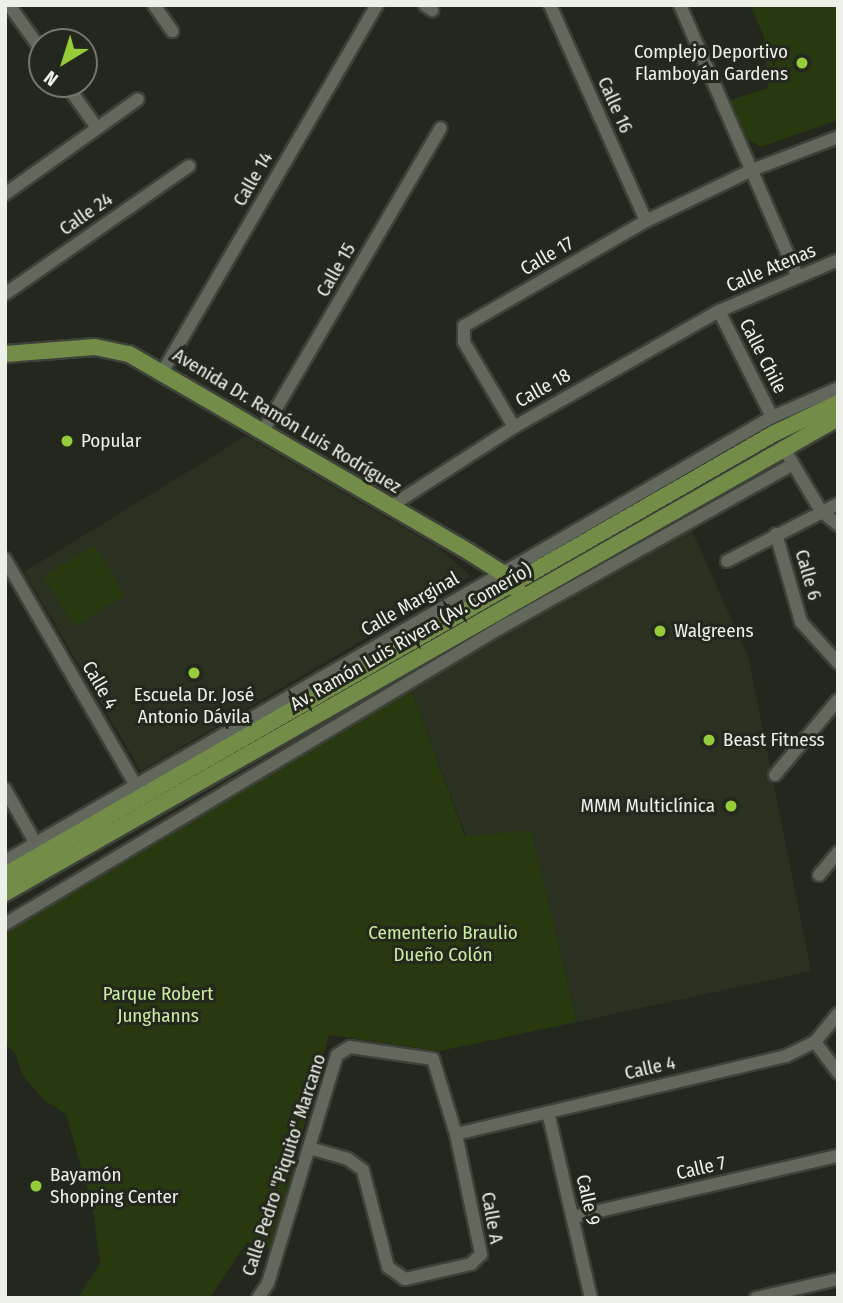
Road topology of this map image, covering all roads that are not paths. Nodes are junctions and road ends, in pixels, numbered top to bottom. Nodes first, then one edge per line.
1 (9, 5) edge
2 (154, 5) edge
3 (377, 5) edge
4 (550, 5) edge
5 (680, 5) edge
6 (28, 31) edge
7 (172, 31) dead end
8 (76, 98) edge
9 (138, 99) dead end
10 (97, 128) junction
11 (441, 128) dead end
12 (838, 137) edge
13 (189, 166) dead end
14 (752, 170) junction
15 (5, 194) edge
16 (646, 221) junction
17 (838, 260) edge
18 (797, 275) junction
19 (5, 293) edge
20 (719, 311) junction
21 (5, 354) edge
22 (163, 371) junction
23 (838, 388) edge
24 (838, 403) edge
25 (772, 417) junction
26 (838, 418) edge
27 (514, 427) junction
28 (264, 431) junction
29 (783, 447) junction
30 (793, 464) junction
31 (838, 504) edge
32 (391, 506) junction
33 (821, 511) junction
34 (838, 526) edge
35 (776, 534) junction
36 (5, 559) edge
37 (727, 561) dead end
38 (513, 585) junction
39 (838, 663) edge
40 (838, 700) edge
41 (775, 775) dead end
42 (5, 789) edge
43 (142, 796) junction
44 (161, 830) junction
45 (35, 842) junction
46 (838, 852) edge
47 (5, 861) edge
48 (5, 875) edge
49 (818, 875) dead end
50 (5, 893) edge
51 (5, 925) edge
52 (838, 1014) edge
53 (815, 1042) junction
54 (350, 1047) joint
55 (838, 1073) edge
56 (548, 1112) junction
57 (456, 1134) junction
58 (309, 1148) junction
59 (838, 1156) edge
60 (573, 1217) junction
61 (838, 1279) edge
62 (258, 1298) edge
63 (591, 1298) edge
64 (756, 1298) edge

1 - 6 street
2 - 7 street
3 - 22 street, Calle 14
4 - 16 street, Calle 16
5 - 14 street
8 - 10 street
9 - 10 street
10 - 15 street
11 - 28 street, Calle 15
12 - 14 street, Calle 17
13 - 19 street, Calle 24
14 - 16 street, Calle 17
14 - 18 street
16 - 27 street, Calle 17
17 - 18 street, Calle Atenas
18 - 20 street, Calle Atenas
20 - 25 street, Calle Chile
20 - 27 street, Calle 18
21 - 22 main road, Avenida Dr. Ramón Luis Rodríguez
22 - 28 main road, Avenida Dr. Ramón Luis Rodríguez
23 - 25 street, Calle Marginal
24 - 38 main road, Av. Ramón Luis Rivera (Av. Comerío)
25 - 38 street, Calle Marginal
26 - 29 main road, Av. Ramón Luis Rivera (Av. Comerío)
27 - 32 street, Calle 18
28 - 32 main road, Avenida Dr. Ramón Luis Rodríguez
29 - 30 street
29 - 38 main road, Av. Ramón Luis Rivera (Av. Comerío)
30 - 33 street
30 - 44 street
31 - 33 street, Calle 6
32 - 38 main road, Avenida Dr. Ramón Luis Rodríguez
33 - 34 street
33 - 35 street, Calle 6
35 - 37 street
35 - 39 street, Calle 6
36 - 43 street, Calle 4
38 - 43 main road, Av. Ramón Luis Rivera (Av. Comerío)
38 - 43 street, Calle Marginal
40 - 41 street
42 - 45 street
43 - 44 street, Calle 4
43 - 45 street, Calle Marginal
43 - 48 main road, Av. Ramón Luis Rivera (Av. Comerío)
43 - 50 main road, Av. Ramón Luis Rivera (Av. Comerío)
44 - 51 street
45 - 47 street, Calle Marginal
46 - 49 street
52 - 53 street, Calle 4
53 - 55 street
53 - 56 street, Calle 4
54 - 57 street, Calle A
54 - 58 street, Calle Pedro "Piquito" Marcano
56 - 57 street, Calle 4
56 - 60 street, Calle 9
57 - 58 street, Calle A
58 - 62 street, Calle Pedro "Piquito" Marcano
59 - 60 street, Calle 7
60 - 63 street, Calle 9
61 - 64 street

